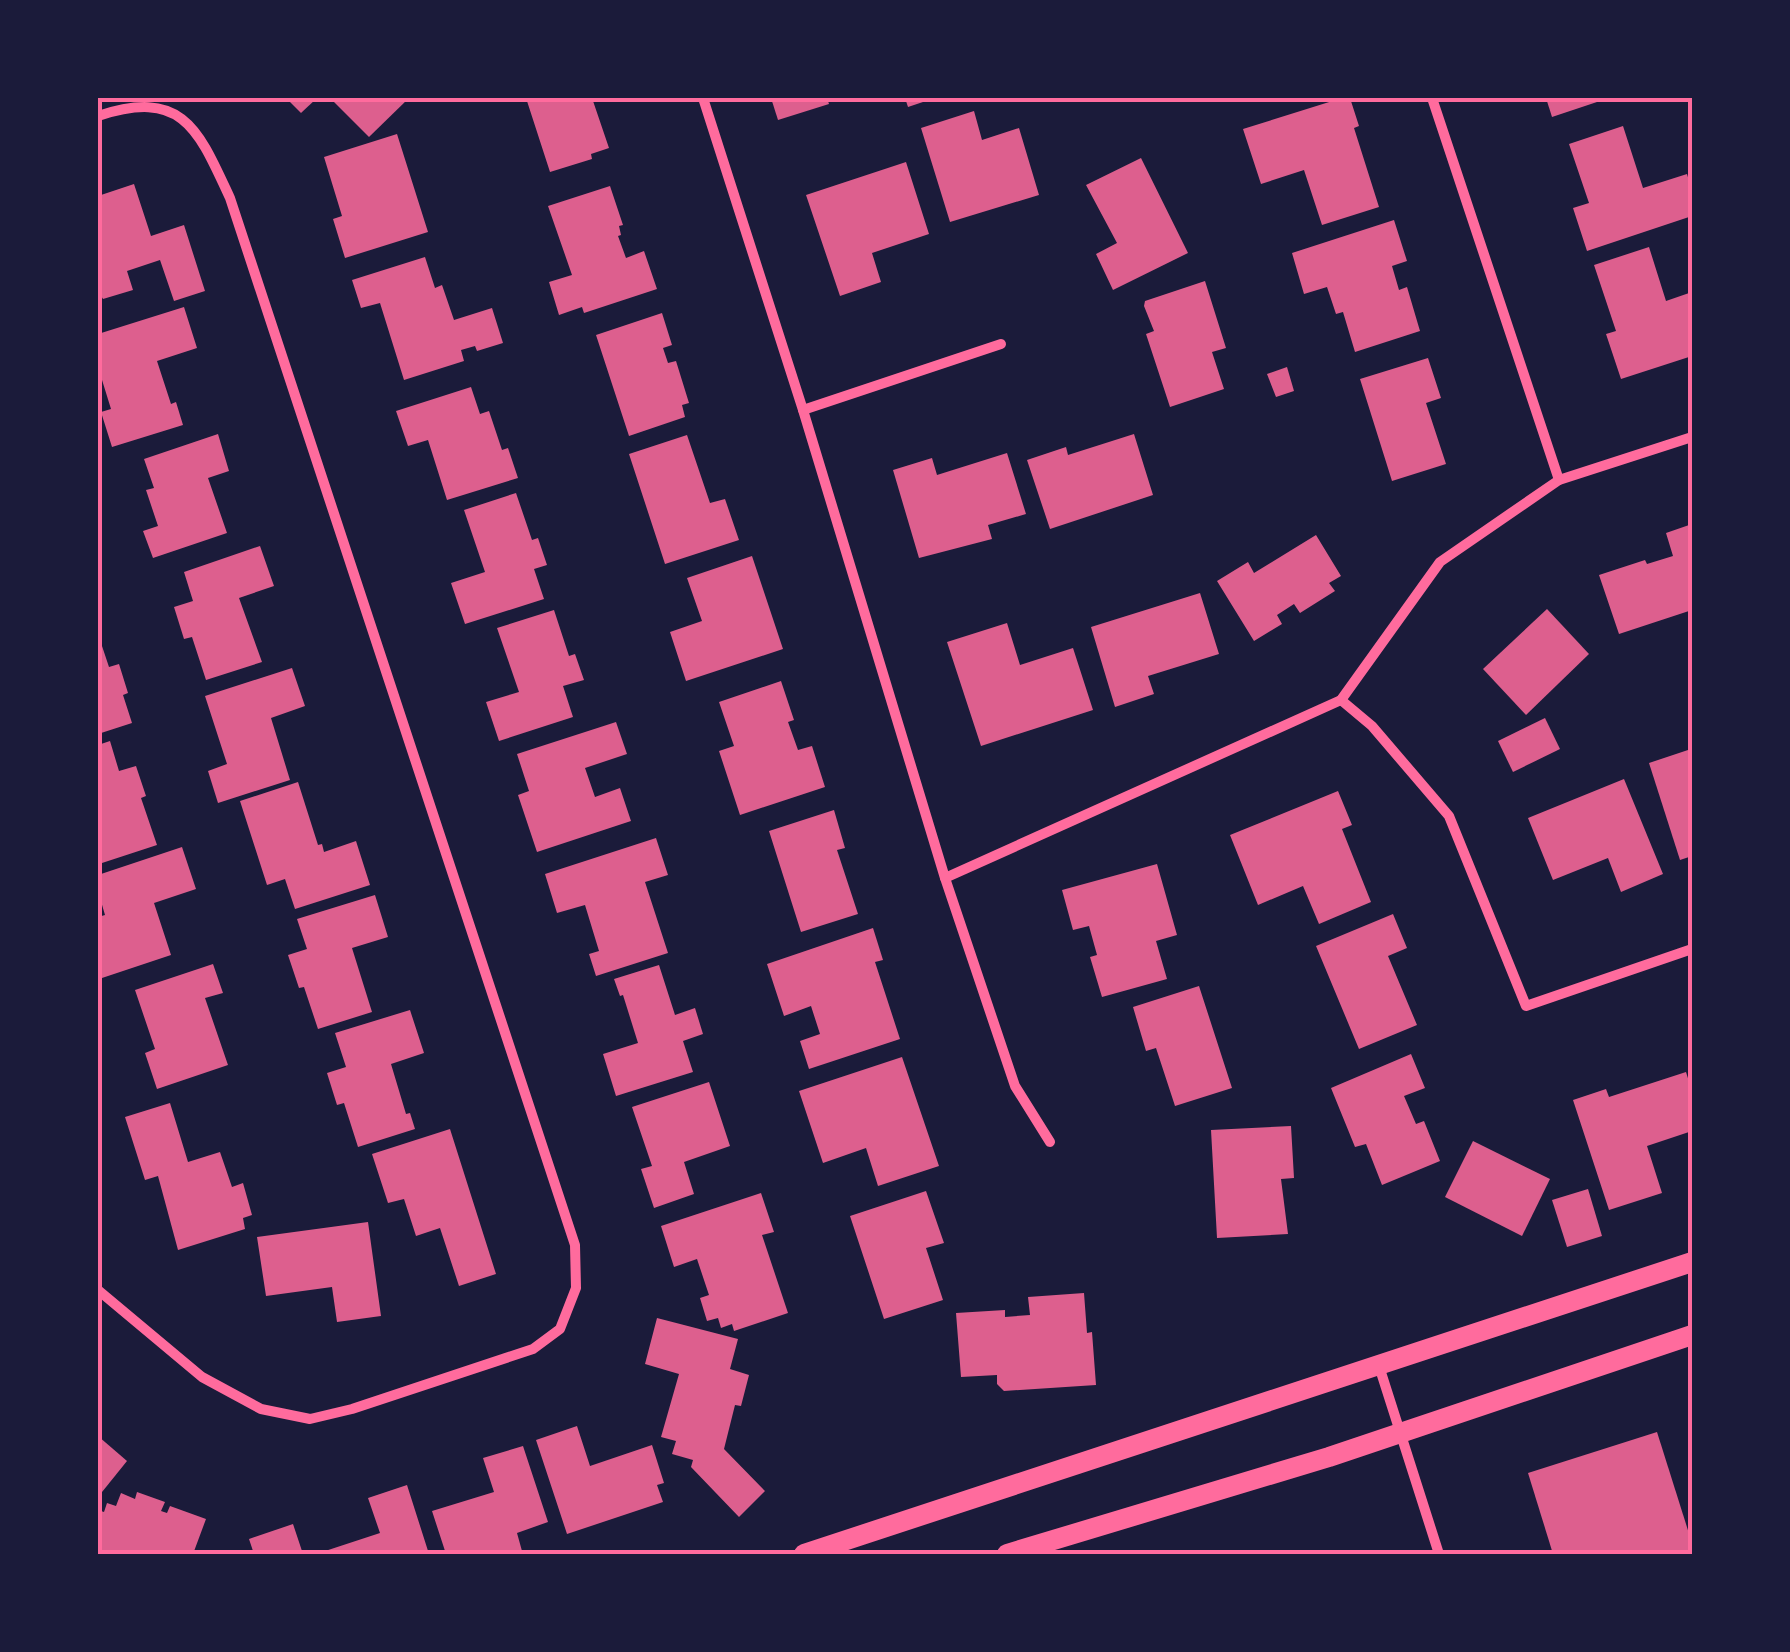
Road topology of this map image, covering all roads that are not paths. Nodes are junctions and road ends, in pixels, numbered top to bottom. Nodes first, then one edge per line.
1 (703, 98) edge
2 (1432, 98) edge
3 (98, 116) edge
4 (1001, 344) dead end
5 (803, 410) junction
6 (1692, 437) edge
7 (1559, 480) junction
8 (1341, 700) junction
9 (945, 878) junction
10 (1692, 949) edge
11 (1050, 1142) dead end
12 (1692, 1262) edge
13 (98, 1290) edge
14 (1692, 1335) edge
15 (1379, 1366) junction
16 (1400, 1433) junction
17 (804, 1554) edge
18 (1006, 1554) edge
19 (1439, 1554) edge

1 - 5 street
2 - 7 street
3 - 13 street
4 - 5 street
5 - 9 street
6 - 7 street
7 - 8 street
8 - 9 street
8 - 10 street
9 - 11 street
12 - 15 main road
14 - 16 main road
15 - 16 street
15 - 17 main road
16 - 18 main road
16 - 19 street

